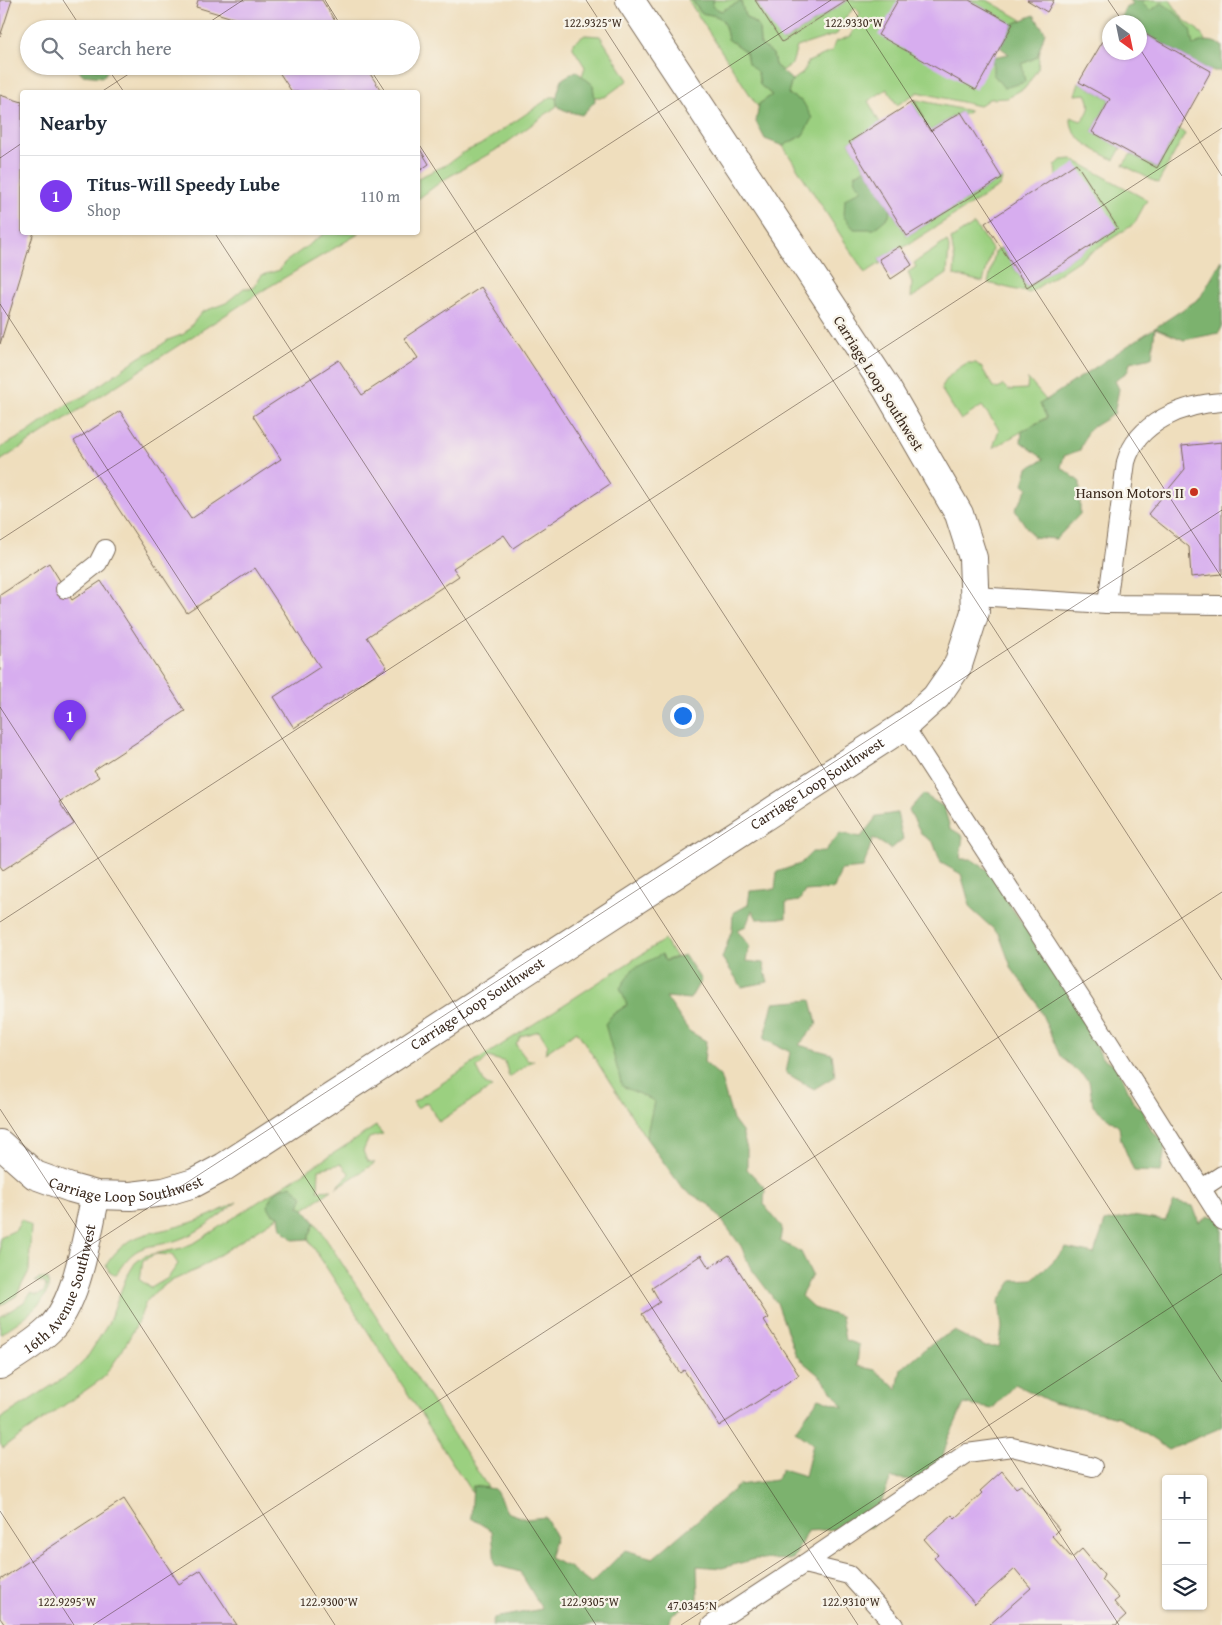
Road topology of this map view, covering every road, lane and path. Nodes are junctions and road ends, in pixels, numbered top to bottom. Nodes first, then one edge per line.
1 (630, 0) edge
2 (1222, 402) edge
3 (105, 549) dead end
4 (65, 589) dead end
5 (975, 596) junction
6 (1107, 604) junction
7 (1222, 605) edge
8 (904, 726) junction
9 (0, 1144) edge
10 (1222, 1175) edge
11 (1202, 1188) junction
12 (96, 1195) junction
13 (1222, 1221) edge
14 (0, 1365) edge
15 (1093, 1467) dead end
16 (804, 1564) junction
17 (711, 1625) edge
18 (894, 1625) edge

1 - 5 street, Carriage Loop Southwest
2 - 6 lane
3 - 4 lane
5 - 6 lane
5 - 8 street, Carriage Loop Southwest
6 - 7 lane
8 - 11 lane
8 - 12 street, Carriage Loop Southwest
9 - 12 street, Carriage Loop Southwest
10 - 11 lane
11 - 13 lane
12 - 14 street, 16th Avenue Southwest
15 - 16 lane
16 - 17 lane
16 - 18 lane

